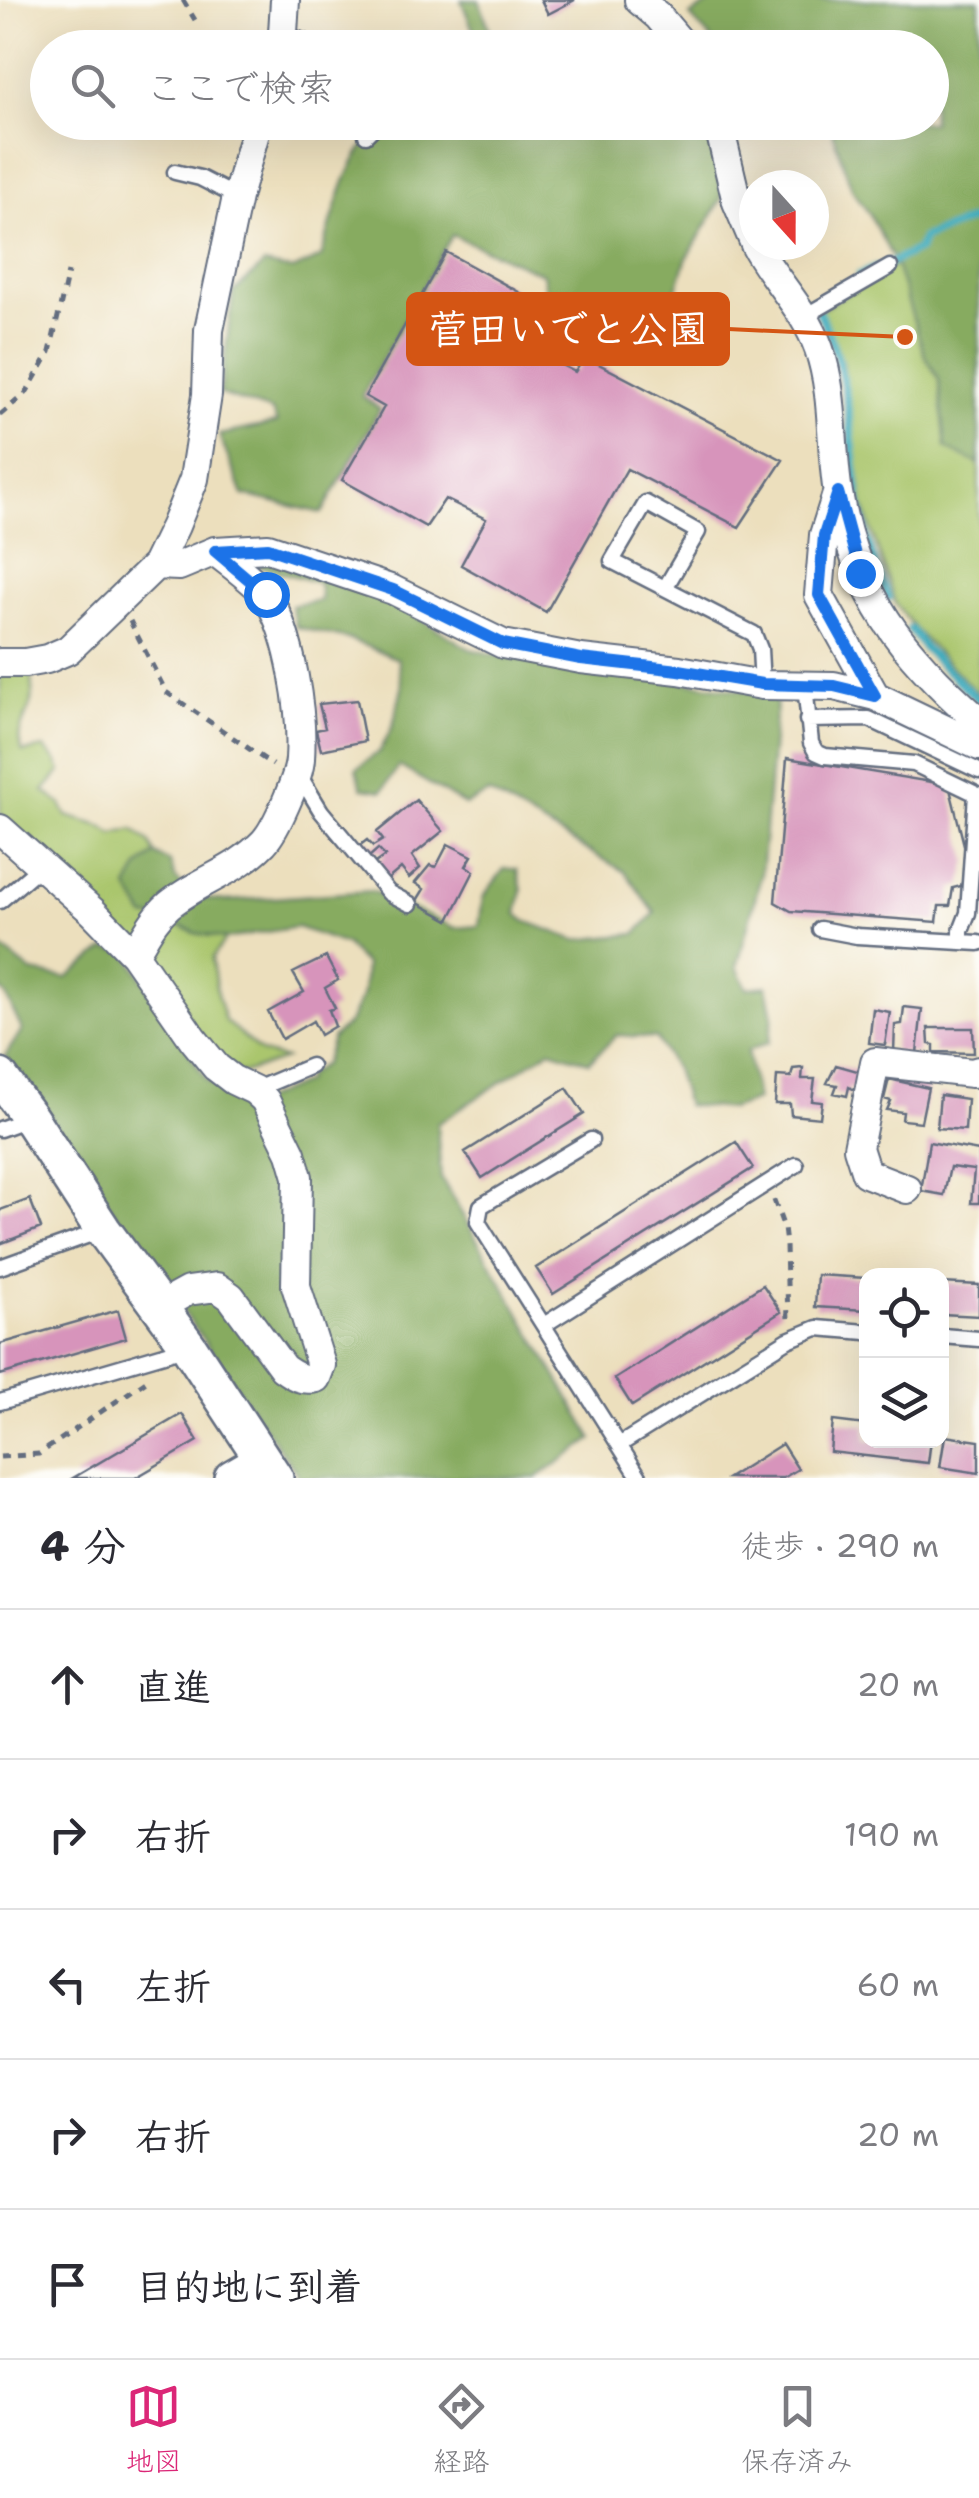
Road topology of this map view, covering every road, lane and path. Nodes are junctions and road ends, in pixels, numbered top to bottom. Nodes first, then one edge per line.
1 (184, 0) edge
2 (285, 0) edge
3 (639, 0) edge
4 (195, 20) dead end
5 (282, 30) edge
6 (670, 30) edge
7 (253, 140) edge
8 (722, 140) edge
9 (175, 172) dead end
10 (237, 197) junction
11 (739, 207) edge
12 (766, 260) edge
13 (890, 267) dead end
14 (68, 272) dead end
15 (805, 316) junction
16 (0, 415) edge
17 (838, 492) junction
18 (215, 551) junction
19 (156, 566) junction
20 (664, 588) junction
21 (120, 601) junction
22 (0, 662) edge
23 (762, 684) junction
24 (805, 686) junction
25 (875, 696) junction
26 (807, 720) junction
27 (979, 721) edge
28 (979, 746) edge
29 (979, 771) edge
30 (296, 777) junction
31 (0, 829) edge
32 (41, 866) junction
33 (0, 901) edge
34 (410, 904) dead end
35 (820, 928) dead end
36 (961, 942) junction
37 (979, 943) edge
38 (134, 954) junction
39 (311, 1066) dead end
40 (979, 1071) edge
41 (0, 1077) edge
42 (254, 1090) junction
43 (15, 1124) edge
44 (591, 1140) dead end
45 (796, 1165) dead end
46 (766, 1184) junction
47 (906, 1189) dead end
48 (103, 1230) junction
49 (0, 1267) edge
50 (159, 1307) junction
51 (544, 1324) junction
52 (859, 1331) edge
53 (949, 1337) edge
54 (979, 1339) edge
55 (788, 1340) junction
56 (190, 1349) junction
57 (0, 1402) edge
58 (619, 1445) junction
59 (0, 1457) edge
60 (269, 1469) edge
61 (232, 1478) edge
62 (640, 1478) edge

1 - 4 path
2 - 5 street
3 - 6 street
7 - 10 street
8 - 11 street
9 - 10 lane
10 - 19 street
12 - 15 street
13 - 15 lane
14 - 16 path
15 - 17 street
17 - 25 street
17 - 27 street
18 - 19 street
18 - 23 street
18 - 30 street
19 - 21 street
20 - 20 lane
20 - 23 lane
21 - 22 street
21 - 30 path
23 - 24 street
24 - 25 street
24 - 26 lane
25 - 28 street
26 - 29 lane
26 - 36 lane
30 - 34 lane
30 - 38 street
31 - 32 street
32 - 33 lane
32 - 38 street
35 - 36 lane
36 - 37 lane
38 - 42 street
39 - 42 lane
40 - 47 street
41 - 43 street
42 - 50 street
43 - 48 street
44 - 51 lane
45 - 46 lane
46 - 51 lane
46 - 55 path
48 - 49 lane
48 - 50 street
50 - 56 street
51 - 58 lane
52 - 55 lane
53 - 54 lane
55 - 58 lane
56 - 57 lane
56 - 59 path
56 - 60 street
58 - 62 lane
60 - 61 street

